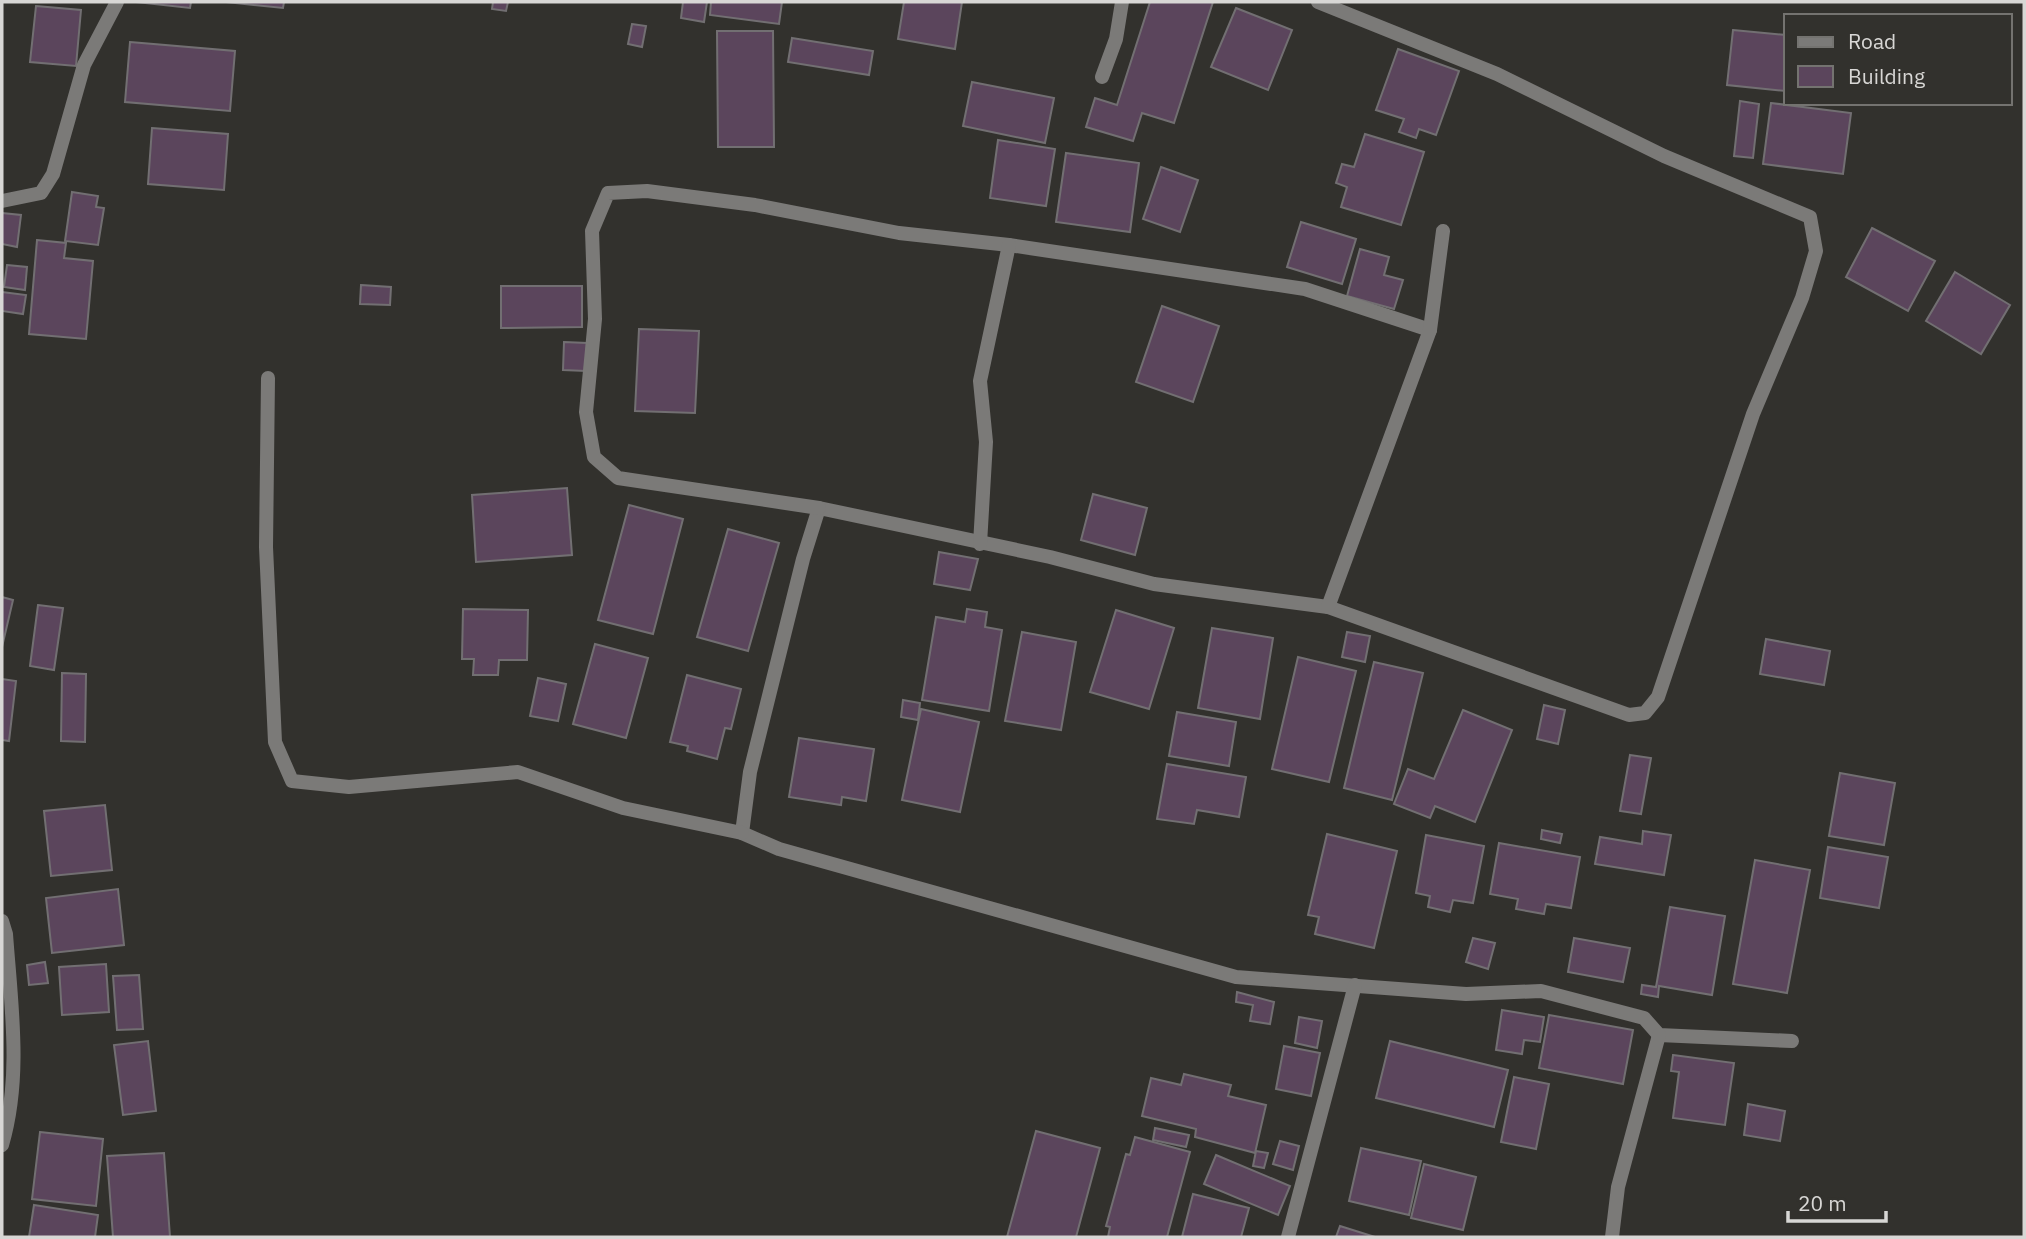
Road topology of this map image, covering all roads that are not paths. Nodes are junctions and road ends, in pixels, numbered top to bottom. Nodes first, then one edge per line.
1 (117, 2) edge
2 (1122, 2) edge
3 (1318, 2) edge
4 (1102, 77) dead end
5 (2, 201) edge
6 (1443, 231) dead end
7 (1009, 246) junction
8 (1430, 330) junction
9 (268, 378) dead end
10 (819, 508) junction
11 (980, 544) junction
12 (1328, 607) junction
13 (742, 833) junction
14 (2, 921) edge
15 (1355, 985) junction
16 (1659, 1035) junction
17 (1792, 1041) dead end
18 (2, 1145) edge
19 (1288, 1237) edge
20 (1612, 1237) edge

1 - 5 street
2 - 4 street
3 - 12 street
6 - 8 street
7 - 8 street
7 - 10 street
7 - 11 street
8 - 12 street
9 - 13 street
10 - 11 street
10 - 13 street
11 - 12 street
13 - 15 street
14 - 18 street
15 - 16 street
15 - 19 street
16 - 17 street
16 - 20 street

